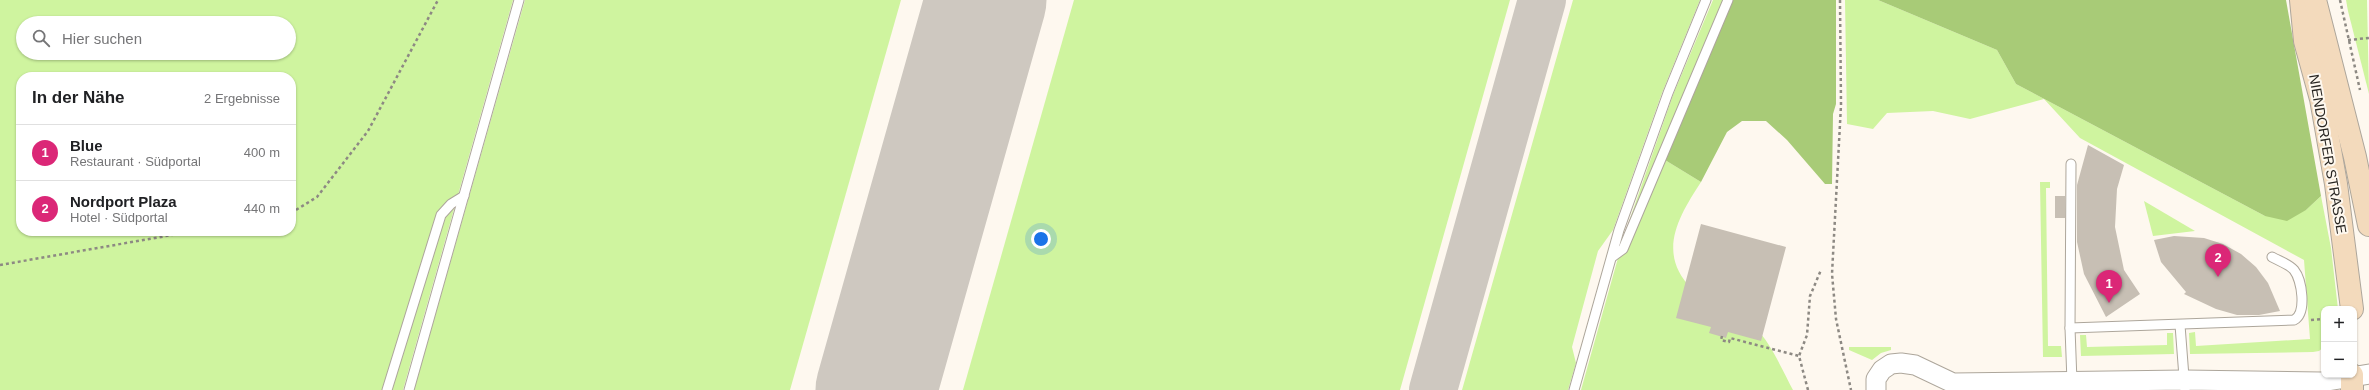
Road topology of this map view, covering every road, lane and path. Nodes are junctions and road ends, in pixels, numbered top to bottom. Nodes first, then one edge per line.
1 (438, 0) edge
2 (519, 0) edge
3 (1706, 0) edge
4 (1728, 0) edge
5 (1840, 0) edge
6 (2301, 0) edge
7 (2315, 0) edge
8 (2340, 0) edge
9 (2369, 38) edge
10 (2348, 40) junction
11 (2362, 97) dead end
12 (2071, 164) dead end
13 (464, 196) junction
14 (296, 210) edge
15 (2369, 225) edge
16 (166, 236) edge
17 (1612, 257) junction
18 (2272, 257) dead end
19 (0, 265) edge
20 (1821, 270) dead end
21 (2352, 306) edge
22 (2317, 319) dead end
23 (2321, 319) edge
24 (2180, 325) junction
25 (2070, 328) junction
26 (1722, 336) dead end
27 (1799, 356) junction
28 (2356, 379) edge
29 (2072, 382) junction
30 (2185, 385) edge
31 (1948, 387) edge
32 (387, 390) edge
33 (409, 390) edge
34 (1574, 390) edge
35 (1808, 390) edge
36 (1851, 390) edge
37 (1876, 390) edge

1 - 14 path
2 - 13 lane
3 - 17 lane
4 - 17 lane
5 - 36 path
6 - 21 main road, NIENDORFER STRASSE
7 - 15 main road, NIENDORFER STRASSE
8 - 10 path
9 - 10 path
10 - 11 path
12 - 25 lane
13 - 32 lane
13 - 33 lane
16 - 19 path
17 - 34 lane
18 - 24 lane
20 - 27 path
22 - 23 path
24 - 25 lane
24 - 30 lane
25 - 29 lane
26 - 27 path
27 - 35 path
28 - 30 street
29 - 30 street
29 - 31 street
31 - 37 street

